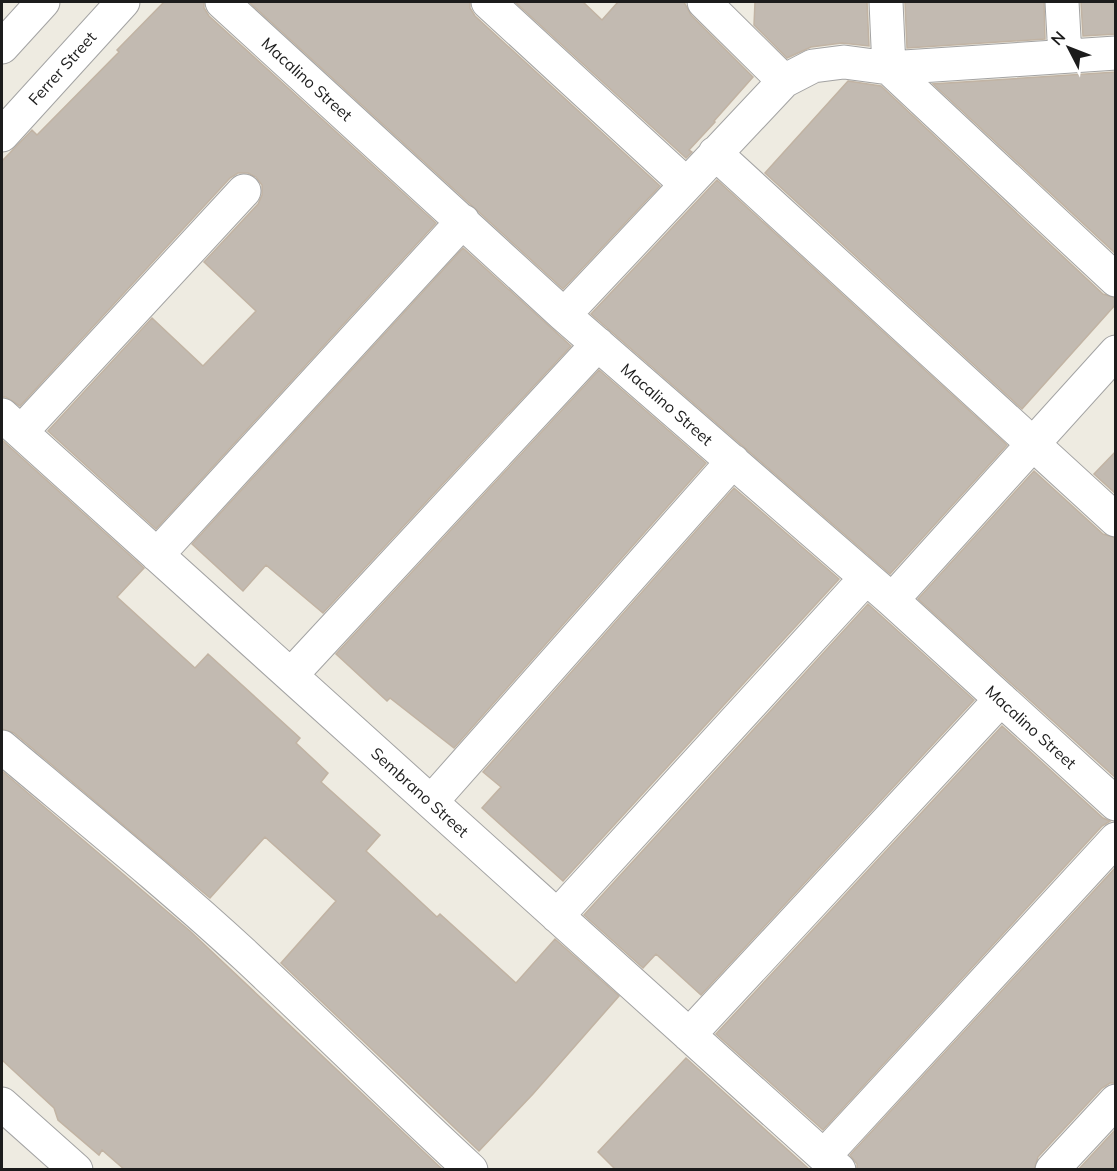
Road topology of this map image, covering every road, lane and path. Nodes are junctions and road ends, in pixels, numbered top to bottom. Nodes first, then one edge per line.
1 (43, 2) edge
2 (123, 2) edge
3 (222, 2) edge
4 (488, 2) edge
5 (705, 2) edge
6 (886, 2) edge
7 (1062, 2) edge
8 (2, 47) edge
9 (1116, 53) edge
10 (1065, 56) junction
11 (889, 68) junction
12 (784, 81) junction
13 (2, 135) edge
14 (715, 153) junction
15 (686, 184) junction
16 (244, 191) dead end
17 (463, 222) junction
18 (1108, 267) edge
19 (564, 315) junction
20 (598, 344) junction
21 (1116, 352) edge
22 (11, 424) edge
23 (1034, 444) junction
24 (733, 461) junction
25 (1116, 520) edge
26 (157, 555) junction
27 (866, 578) junction
28 (892, 600) junction
29 (291, 675) junction
30 (1001, 699) junction
31 (2, 747) edge
32 (431, 802) junction
33 (1116, 804) edge
34 (1116, 839) edge
35 (557, 916) junction
36 (689, 1035) junction
37 (1116, 1101) edge
38 (2, 1104) edge
39 (831, 1163) edge
40 (76, 1170) edge
41 (471, 1170) edge
42 (1052, 1170) edge

1 - 8 street
2 - 13 street, Ferrer Street
3 - 17 street, Macalino Street
4 - 15 street
5 - 12 street
6 - 11 street
7 - 10 street
9 - 10 street
10 - 11 street
11 - 12 street
11 - 18 street
12 - 14 street
14 - 15 street
14 - 23 street
15 - 19 street
16 - 22 street
17 - 19 street, Macalino Street
17 - 26 street
19 - 20 street, Macalino Street
20 - 24 street, Macalino Street
20 - 29 street
21 - 23 street
22 - 26 street, Sembrano Street
23 - 25 street
23 - 28 street
24 - 27 street, Macalino Street
24 - 32 street
26 - 29 street, Sembrano Street
27 - 28 street, Macalino Street
27 - 35 street
28 - 30 street, Macalino Street
29 - 32 street, Sembrano Street
30 - 33 street, Macalino Street
30 - 36 street
31 - 41 street
32 - 35 street, Sembrano Street
34 - 39 street
35 - 36 street, Sembrano Street
36 - 39 street, Sembrano Street
37 - 42 street
38 - 40 street

